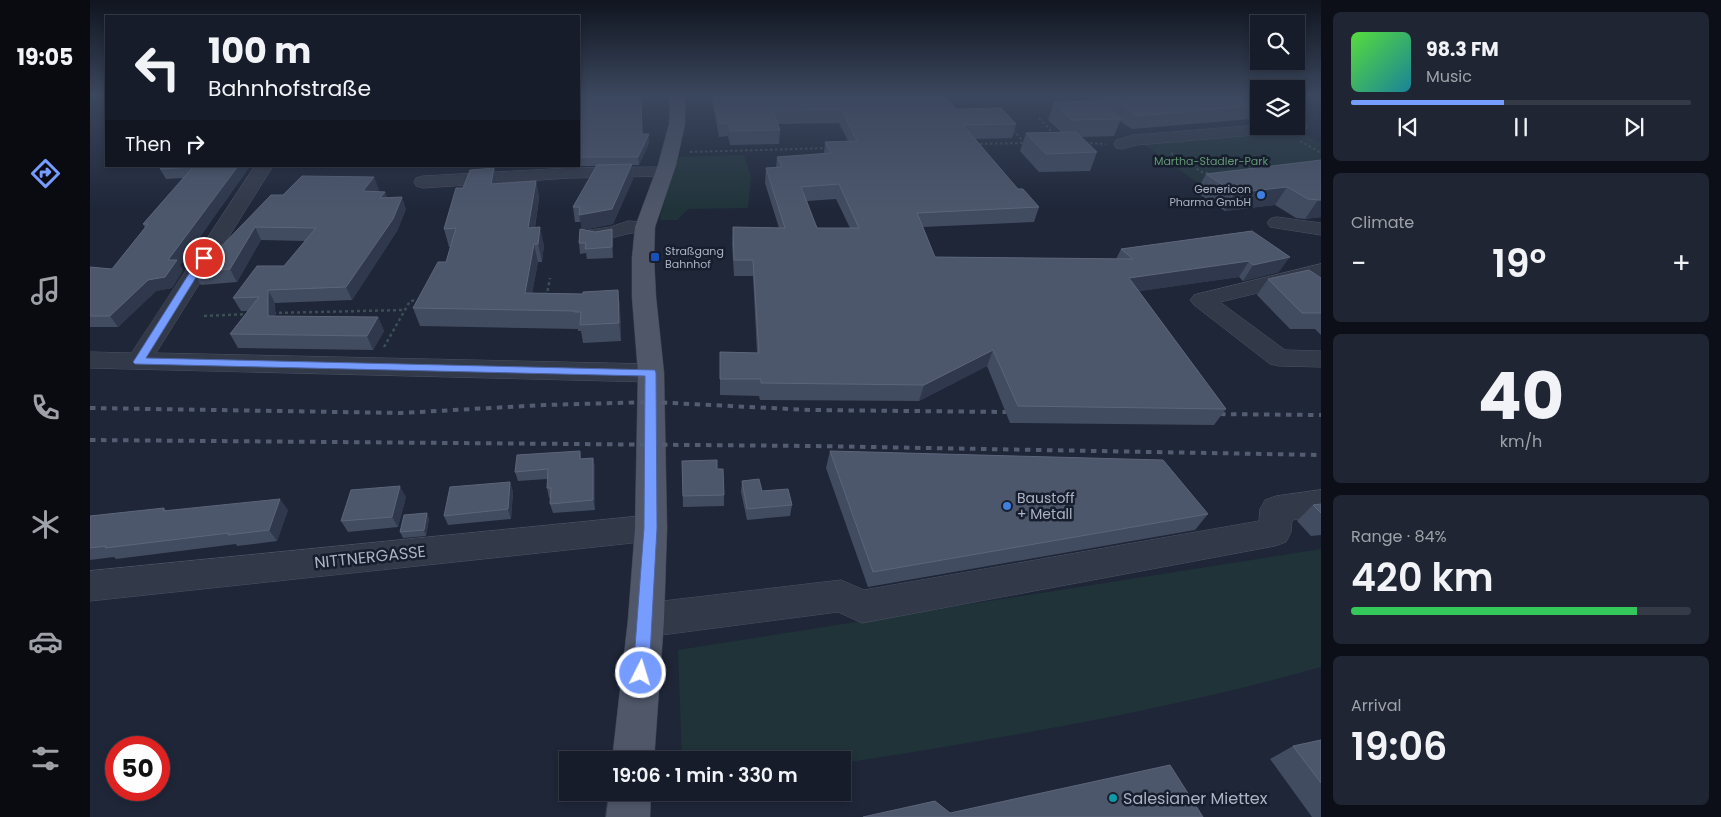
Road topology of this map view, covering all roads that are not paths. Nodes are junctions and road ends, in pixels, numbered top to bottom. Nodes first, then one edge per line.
1 (674, 134) edge
2 (1212, 134) edge
3 (1122, 144) road end
4 (667, 162) junction
5 (263, 167) edge
6 (423, 182) dead end
7 (1277, 223) dead end
8 (645, 227) junction
9 (1321, 229) edge
10 (590, 234) edge
11 (1321, 271) edge
12 (1321, 358) edge
13 (90, 360) edge
14 (138, 362) junction
15 (651, 373) junction
16 (1321, 503) edge
17 (650, 528) junction
18 (90, 586) edge
19 (646, 620) junction
20 (634, 751) edge
21 (629, 801) edge
22 (628, 817) edge

1 - 4 main road
2 - 3 street
4 - 6 street
4 - 8 main road
5 - 14 street
7 - 9 street
8 - 10 street
8 - 15 main road
11 - 12 street
13 - 14 street
14 - 15 street
15 - 17 main road
16 - 19 street
17 - 18 street, NITTNERGASSE
17 - 19 main road
19 - 20 main road
21 - 22 main road

